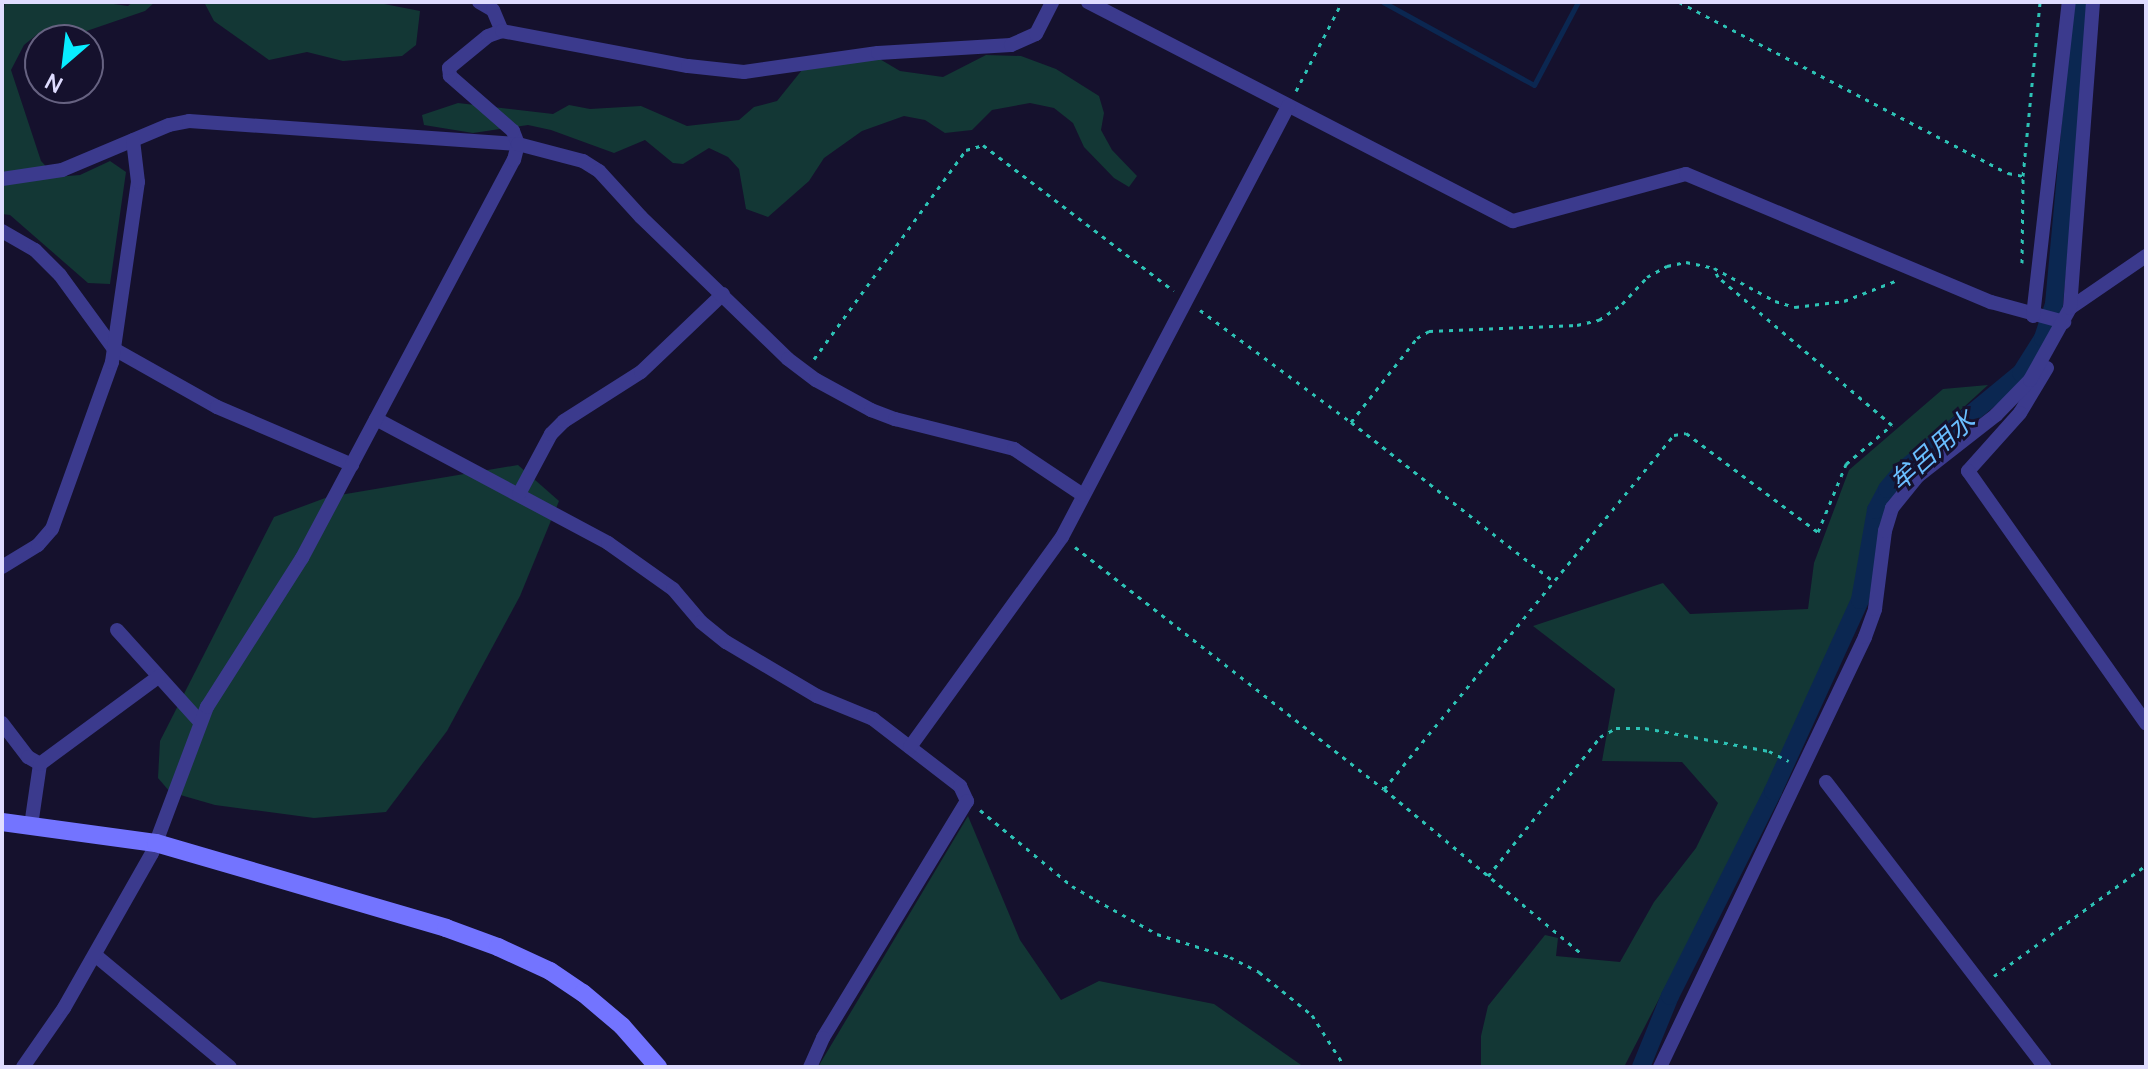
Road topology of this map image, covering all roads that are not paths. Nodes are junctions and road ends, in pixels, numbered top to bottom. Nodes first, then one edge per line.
1 (479, 2) edge
2 (1052, 2) edge
3 (1088, 2) edge
4 (2069, 2) edge
5 (2093, 2) edge
6 (502, 31) junction
7 (1288, 106) junction
8 (133, 140) junction
9 (518, 144) junction
10 (2, 179) edge
11 (2, 231) edge
12 (2146, 256) edge
13 (723, 294) junction
14 (2036, 317) junction
15 (2064, 317) junction
16 (114, 349) junction
17 (2047, 356) junction
18 (376, 419) junction
19 (352, 465) junction
20 (519, 494) junction
21 (1083, 495) junction
22 (2, 567) edge
23 (117, 630) dead end
24 (158, 677) junction
25 (200, 722) junction
26 (2, 723) edge
27 (2146, 723) edge
28 (910, 747) junction
29 (40, 764) junction
30 (1826, 782) dead end
31 (2, 822) edge
32 (31, 826) junction
33 (156, 843) junction
34 (95, 955) junction
35 (656, 1066) edge
36 (23, 1067) edge
37 (230, 1067) edge
38 (810, 1067) edge
39 (1660, 1067) edge
40 (2045, 1067) edge

1 - 6 street
2 - 6 street
3 - 7 street
4 - 14 street
5 - 15 street
6 - 9 street
7 - 14 street
7 - 21 street
8 - 9 street
8 - 10 street
8 - 16 street
9 - 13 street
9 - 18 street
11 - 16 street
12 - 15 street
13 - 20 street
13 - 21 street
14 - 15 street
15 - 17 street
16 - 19 street
16 - 22 street
17 - 27 street
17 - 39 street
18 - 19 street
18 - 20 street
19 - 25 street
20 - 28 street
21 - 28 street
23 - 24 street
24 - 25 street
24 - 29 street
25 - 33 street
26 - 29 street
28 - 38 street
29 - 32 street
30 - 40 street
31 - 32 street
32 - 33 street
33 - 34 street
33 - 35 street
34 - 36 street
34 - 37 street

